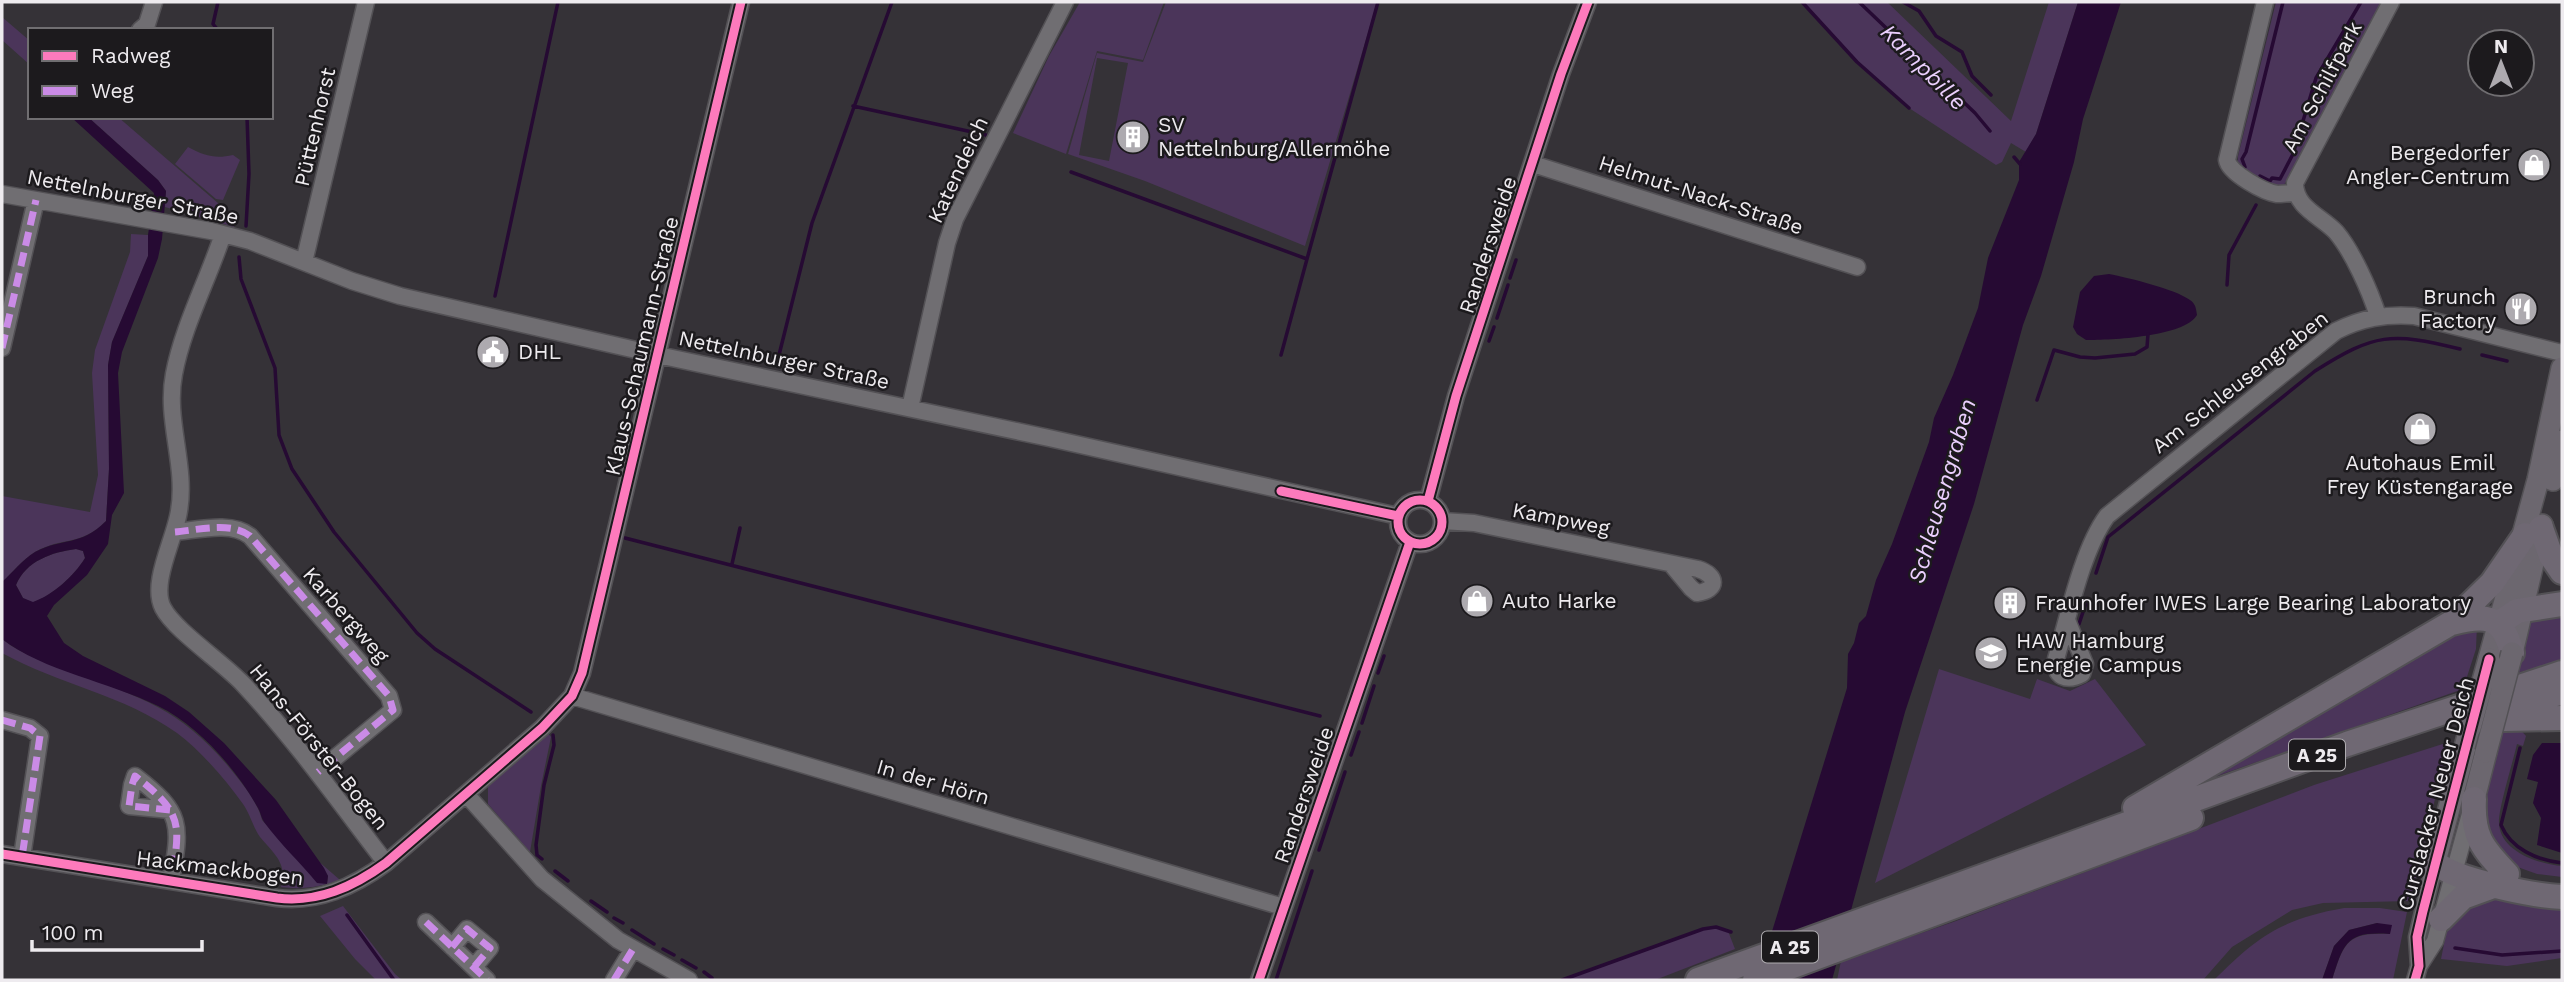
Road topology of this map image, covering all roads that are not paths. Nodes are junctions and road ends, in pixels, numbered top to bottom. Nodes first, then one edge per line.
1 (154, 2) edge
2 (366, 2) edge
3 (741, 2) edge
4 (1065, 2) edge
5 (1588, 2) edge
6 (2265, 2) edge
7 (2391, 2) edge
8 (142, 28) edge
9 (1533, 164) junction
10 (2295, 193) junction
11 (2, 194) edge
12 (36, 200) junction
13 (223, 234) junction
14 (304, 262) junction
15 (1857, 267) dead end
16 (2378, 316) junction
17 (2, 348) edge
18 (2562, 353) edge
19 (658, 355) junction
20 (2562, 368) edge
21 (910, 408) junction
22 (2562, 441) edge
23 (1428, 501) junction
24 (1398, 516) junction
25 (1442, 521) junction
26 (2533, 531) junction
27 (175, 532) junction
28 (1410, 542) junction
29 (1671, 564) dead end
30 (2562, 572) edge
31 (2562, 604) edge
32 (2524, 610) junction
33 (2067, 620) dead end
34 (2451, 623) junction
35 (2498, 624) junction
36 (2501, 656) junction
37 (2562, 673) edge
38 (2562, 692) edge
39 (572, 696) junction
40 (2562, 718) edge
41 (2, 720) edge
42 (2466, 721) junction
43 (318, 772) junction
44 (466, 794) junction
45 (2474, 799) junction
46 (170, 810) dead end
47 (2074, 842) junction
48 (2, 854) edge
49 (22, 857) junction
50 (386, 863) junction
51 (2449, 865) junction
52 (2502, 880) junction
53 (171, 881) junction
54 (2562, 885) edge
55 (2562, 897) edge
56 (1283, 907) junction
57 (2441, 919) junction
58 (426, 922) dead end
59 (1853, 935) junction
60 (452, 947) junction
61 (633, 949) junction
62 (474, 967) junction
63 (2417, 973) edge
64 (488, 980) edge
65 (614, 980) edge
66 (689, 980) edge
67 (1259, 980) edge
68 (1698, 980) edge
69 (1755, 980) edge

1 - 8 street
2 - 14 street, Püttenhorst
3 - 19 street, Klaus-Schaumann-Straße
4 - 21 street, Katendeich
5 - 9 street, Randersweide
6 - 10 street
7 - 10 street, Am Schilfpark
9 - 15 street, Helmut-Nack-Straße
9 - 23 street, Randersweide
10 - 16 street
11 - 12 street, Nettelnburger Straße
12 - 13 street, Nettelnburger Straße
12 - 17 street
13 - 14 street, Nettelnburger Straße
13 - 27 street, Hans-Förster-Bogen
14 - 19 street, Nettelnburger Straße
16 - 18 street, Am Schleusengraben
16 - 33 street, Am Schleusengraben
19 - 21 street, Nettelnburger Straße
19 - 39 street, Klaus-Schaumann-Straße
20 - 26 main road, Curslacker Neuer Deich
21 - 24 street, Nettelnburger Straße
22 - 26 main road, Curslacker Neuer Deich
23 - 24 street
23 - 25 street
24 - 28 street
25 - 28 street
25 - 29 street, Kampweg
26 - 30 highway
26 - 32 main road, Curslacker Neuer Deich
26 - 34 highway
26 - 35 main road, Curslacker Neuer Deich
27 - 43 street, Hans-Förster-Bogen
27 - 43 street, Karbergweg
28 - 56 street, Randersweide
31 - 32 highway
32 - 35 highway
32 - 36 main road, Curslacker Neuer Deich
34 - 35 highway
34 - 47 highway
35 - 36 highway
36 - 45 main road, Curslacker Neuer Deich, bridge
36 - 51 main road, Curslacker Neuer Deich, bridge
37 - 47 highway, A 25
38 - 42 highway, A 25
39 - 44 street, Hackmackbogen
39 - 56 street, In der Hörn
40 - 42 highway
41 - 49 street
42 - 59 highway, A 25
43 - 50 street, Hans-Förster-Bogen
44 - 50 street, Hackmackbogen
44 - 61 street
45 - 51 street, Curslacker Neuer Deich
45 - 52 highway
46 - 53 street
47 - 59 highway, A 25
48 - 49 street, Hackmackbogen
49 - 53 street, Hackmackbogen
50 - 53 street, Hackmackbogen
51 - 52 highway
51 - 57 street, Curslacker Neuer Deich
51 - 63 street, Curslacker Neuer Deich
52 - 54 highway
52 - 55 highway
52 - 57 highway
56 - 67 street, Randersweide
57 - 63 street, Curslacker Neuer Deich
58 - 60 street
59 - 68 highway, A 25
59 - 69 highway, A 25
60 - 62 street
60 - 62 street
61 - 65 street
61 - 66 street
62 - 64 street

